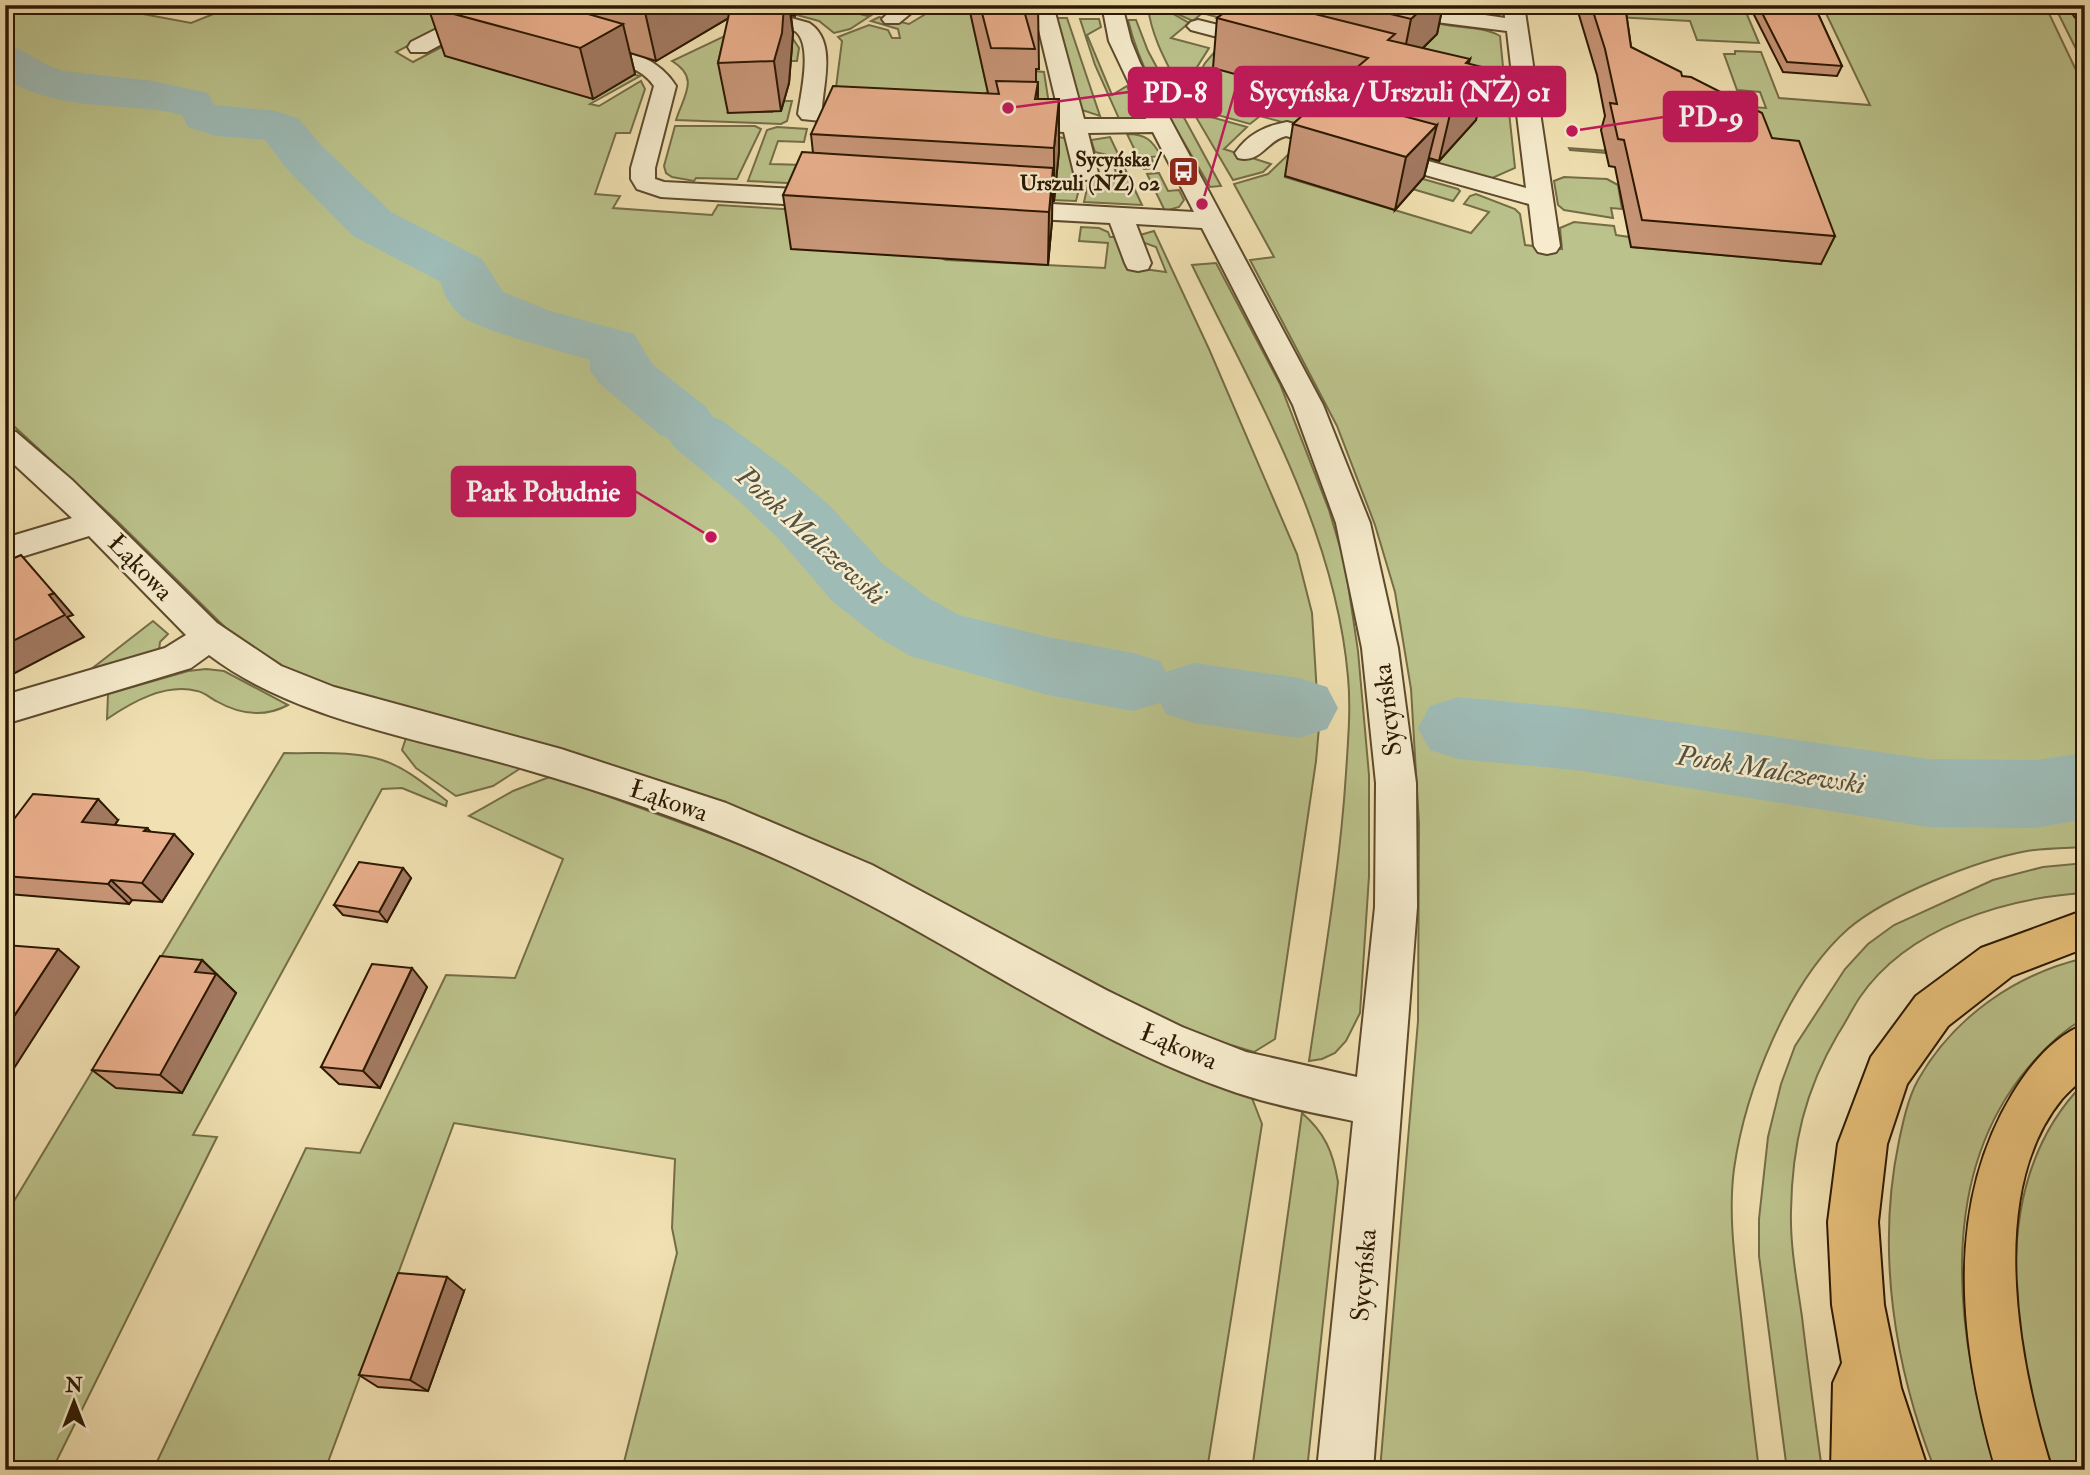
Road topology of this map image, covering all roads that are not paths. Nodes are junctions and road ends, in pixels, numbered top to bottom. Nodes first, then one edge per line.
1 (719, 5) edge
2 (911, 5) edge
3 (1043, 5) edge
4 (1112, 5) edge
5 (1392, 5) edge
6 (2077, 5) edge
7 (501, 15) edge
8 (1515, 16) edge
9 (2085, 16) edge
10 (892, 19) dead end
11 (1198, 26) dead end
12 (565, 43) edge
13 (419, 47) dead end
14 (1290, 50) edge
15 (1409, 81) edge
16 (1528, 100) junction
17 (898, 120) edge
18 (980, 122) edge
19 (1075, 125) junction
20 (1161, 125) junction
21 (1247, 153) dead end
22 (1086, 173) dead end
23 (859, 200) edge
24 (1538, 200) junction
25 (982, 208) edge
26 (1120, 216) junction
27 (1211, 221) junction
28 (1547, 246) dead end
29 (1138, 263) dead end
30 (5, 439) edge
31 (97, 522) junction
32 (5, 550) edge
33 (210, 637) junction
34 (5, 710) edge
35 (2085, 929) edge
36 (2085, 1045) edge
37 (1378, 1104) junction
38 (1861, 1335) junction
39 (1345, 1470) edge
40 (1859, 1470) edge
41 (1900, 1470) edge
42 (2024, 1470) edge

1 - 17 street
2 - 10 street
3 - 19 street
4 - 20 street, Sycyńska
5 - 8 street
6 - 9 main road
7 - 13 street
8 - 16 street
11 - 14 street
12 - 23 street
15 - 16 street
16 - 24 street
18 - 19 street
19 - 20 street
19 - 22 street
20 - 27 street, Sycyńska
21 - 24 street
24 - 28 street
25 - 26 street
26 - 27 street
26 - 29 street
27 - 37 street, Sycyńska
30 - 31 street, Łąkowa
31 - 32 street
31 - 33 street, Łąkowa
33 - 34 street
33 - 37 street, Łąkowa
35 - 38 main road
36 - 42 main road
37 - 39 street, Sycyńska
38 - 40 main road
38 - 41 main road

